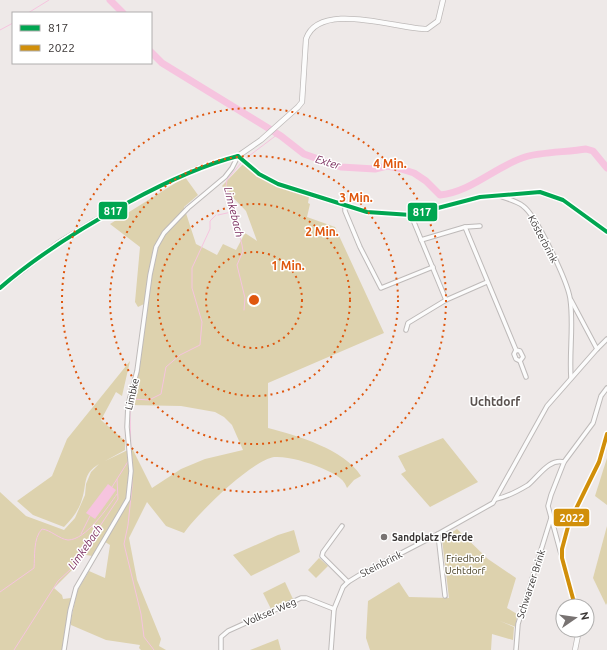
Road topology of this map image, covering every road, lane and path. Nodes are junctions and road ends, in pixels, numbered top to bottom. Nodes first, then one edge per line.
1 (443, 0) edge
2 (238, 156) junction
3 (499, 196) junction
4 (345, 206) junction
5 (412, 215) junction
6 (480, 226) dead end
7 (465, 227) junction
8 (607, 232) edge
9 (421, 240) junction
10 (433, 267) junction
11 (487, 282) junction
12 (0, 288) edge
13 (570, 297) junction
14 (446, 300) junction
15 (406, 330) dead end
16 (607, 339) edge
17 (597, 348) junction
18 (526, 377) dead end
19 (571, 378) junction
20 (607, 388) edge
21 (607, 434) edge
22 (564, 462) junction
23 (496, 499) junction
24 (551, 518) junction
25 (342, 526) dead end
26 (438, 534) junction
27 (562, 558) junction
28 (348, 582) junction
29 (446, 596) dead end
30 (573, 598) edge
31 (334, 609) junction
32 (577, 638) edge
33 (64, 650) edge
34 (221, 650) edge
35 (331, 650) edge
36 (516, 650) edge
37 (575, 650) edge

1 - 2 street
2 - 4 street
2 - 12 street
2 - 33 street, Limbke
3 - 5 street
3 - 8 street
3 - 13 street, Kösterbrink
4 - 5 street
4 - 10 street
5 - 9 street
6 - 7 street
7 - 9 street
7 - 11 street
9 - 10 street
10 - 14 street
11 - 14 street
11 - 18 street
13 - 17 street, Kösterbrink
13 - 19 street, Kösterbrink
14 - 15 street
16 - 17 street, Steinbrink
17 - 19 street, Steinbrink
19 - 23 street, Steinbrink
20 - 22 street, Schwarzer Brink
21 - 27 street
22 - 23 street, Steinbrink
22 - 24 street, Schwarzer Brink
23 - 26 street, Steinbrink
24 - 27 street, Schwarzer Brink
24 - 36 street, Schwarzer Brink
25 - 28 street
26 - 28 street, Steinbrink
26 - 29 street
27 - 30 street
28 - 31 street, Steinbrink
31 - 34 street, Volkser Weg
31 - 35 street, Steinbrink
32 - 37 street

